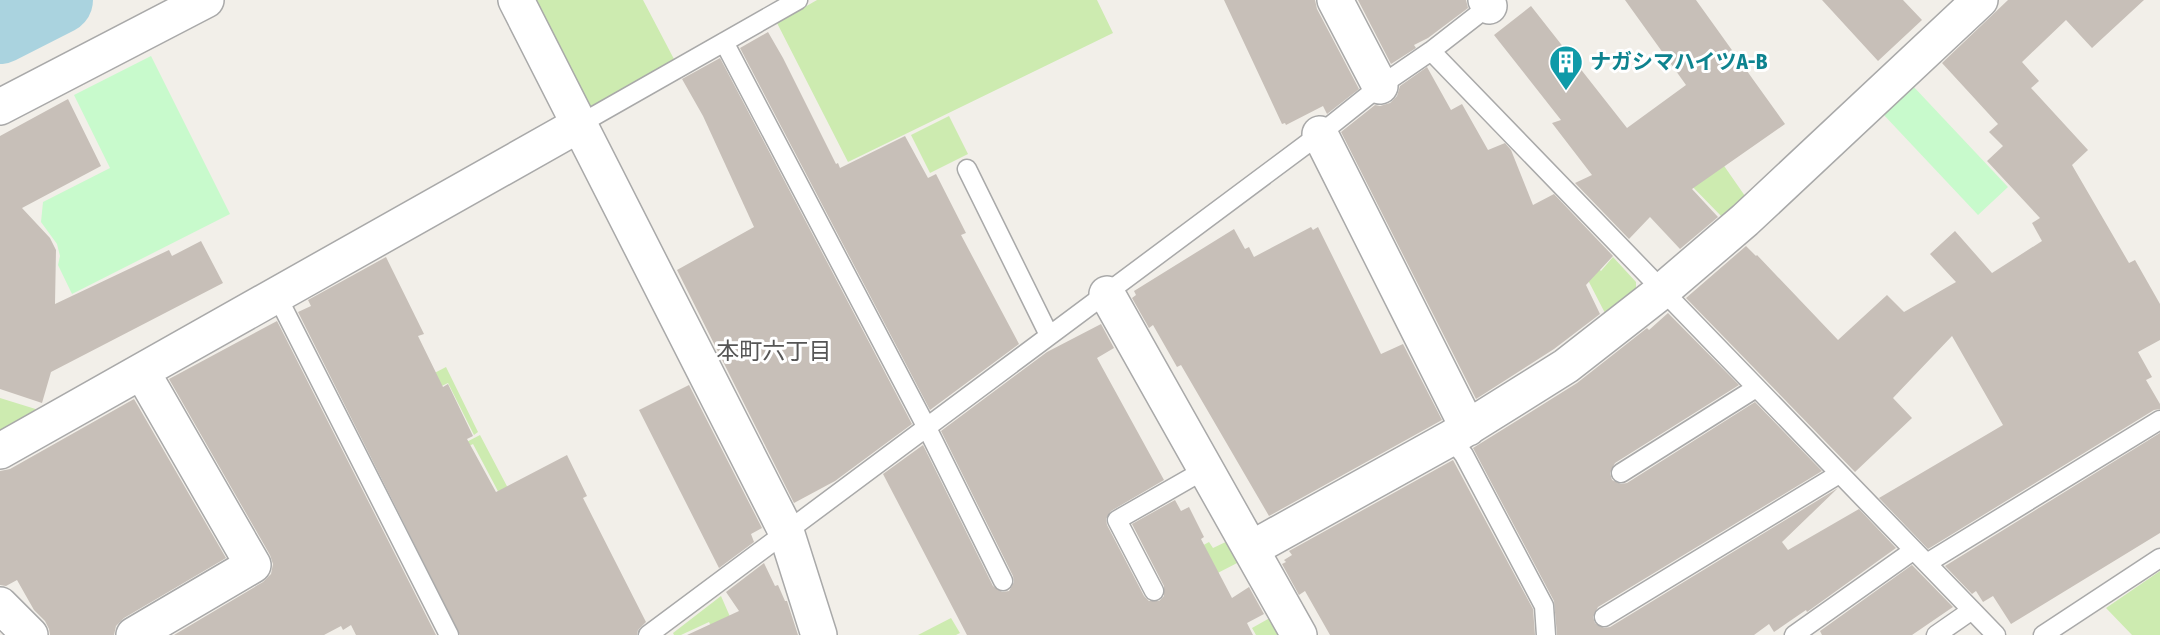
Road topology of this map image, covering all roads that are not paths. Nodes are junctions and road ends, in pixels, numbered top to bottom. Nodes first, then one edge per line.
1 (206, 0) edge
2 (516, 0) edge
3 (799, 0) edge
4 (1335, 0) edge
5 (1980, 0) edge
6 (1491, 2) edge
7 (724, 42) junction
8 (1432, 51) junction
9 (1380, 86) junction
10 (0, 107) edge
11 (580, 124) junction
12 (1320, 134) junction
13 (967, 169) dead end
14 (1662, 291) junction
15 (276, 294) junction
16 (1107, 294) junction
17 (1049, 335) junction
18 (142, 372) junction
19 (1756, 388) junction
20 (2160, 420) edge
21 (927, 428) junction
22 (1460, 433) junction
23 (0, 451) edge
24 (1206, 469) junction
25 (1621, 473) dead end
26 (1839, 474) junction
27 (786, 531) junction
28 (1251, 549) junction
29 (1914, 550) junction
30 (2160, 558) edge
31 (1927, 563) junction
32 (1003, 581) dead end
33 (1154, 591) dead end
34 (0, 605) edge
35 (1972, 610) junction
36 (1604, 617) dead end
37 (30, 635) edge
38 (134, 635) edge
39 (449, 635) edge
40 (648, 635) edge
41 (819, 635) edge
42 (1299, 635) edge
43 (1546, 635) edge
44 (1794, 635) edge
45 (1936, 635) edge
46 (1996, 635) edge
47 (2043, 635) edge

1 - 10 street
2 - 11 street
3 - 7 lane
4 - 9 street
5 - 14 street
6 - 8 lane
7 - 11 lane
7 - 21 lane
8 - 9 lane
8 - 14 lane
9 - 12 lane
11 - 15 street
11 - 27 street
12 - 16 lane
12 - 22 street
13 - 17 lane
14 - 19 lane
14 - 22 street
15 - 18 street
15 - 39 lane
16 - 17 lane
16 - 24 street
17 - 21 lane
18 - 23 street
18 - 38 street
19 - 25 lane
19 - 26 lane
20 - 31 lane
21 - 27 lane
21 - 32 lane
22 - 28 street
22 - 43 lane
24 - 28 street
24 - 33 lane
26 - 29 lane
26 - 36 lane
27 - 40 lane
27 - 41 street
28 - 42 street
29 - 31 lane
29 - 44 lane
30 - 47 lane
31 - 35 lane
34 - 37 street
35 - 45 lane
35 - 46 lane

